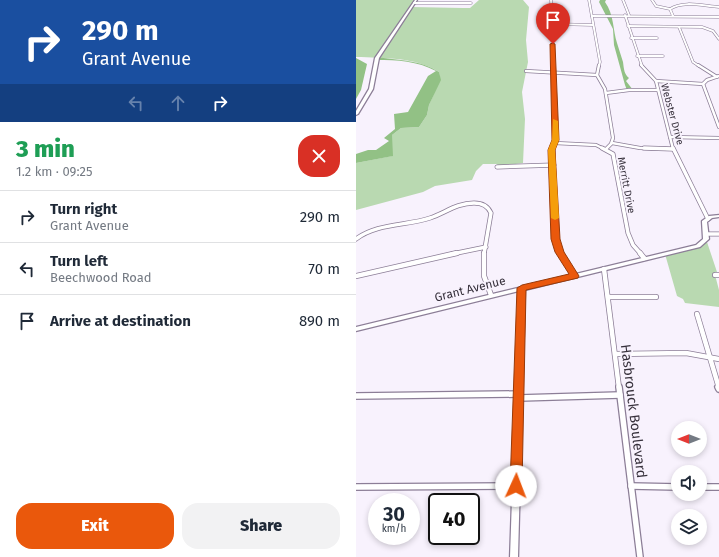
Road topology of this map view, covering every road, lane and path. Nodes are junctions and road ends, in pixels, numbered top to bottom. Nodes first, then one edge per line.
1 (446, 0) edge
2 (552, 0) edge
3 (589, 0) edge
4 (623, 0) edge
5 (652, 0) edge
6 (415, 2) edge
7 (471, 3) dead end
8 (444, 4) junction
9 (719, 7) edge
10 (670, 9) junction
11 (625, 15) junction
12 (629, 15) junction
13 (592, 16) junction
14 (673, 16) junction
15 (719, 17) edge
16 (556, 24) junction
17 (593, 25) junction
18 (628, 26) junction
19 (679, 27) junction
20 (631, 38) junction
21 (657, 38) dead end
22 (719, 39) edge
23 (637, 56) junction
24 (663, 56) dead end
25 (526, 72) dead end
26 (554, 72) junction
27 (597, 75) junction
28 (718, 77) edge
29 (656, 81) junction
30 (702, 84) junction
31 (658, 90) junction
32 (606, 94) junction
33 (356, 114) edge
34 (719, 127) edge
35 (670, 137) junction
36 (719, 138) edge
37 (555, 143) junction
38 (612, 143) junction
39 (606, 149) junction
40 (673, 149) junction
41 (554, 165) junction
42 (497, 167) dead end
43 (719, 216) edge
44 (708, 219) junction
45 (705, 234) junction
46 (719, 234) edge
47 (356, 239) edge
48 (486, 248) junction
49 (644, 258) junction
50 (604, 269) junction
51 (356, 276) edge
52 (574, 276) junction
53 (522, 288) junction
54 (491, 296) junction
55 (608, 297) junction
56 (656, 297) dead end
57 (697, 314) dead end
58 (356, 329) edge
59 (615, 354) junction
60 (719, 359) edge
61 (711, 360) junction
62 (719, 389) edge
63 (620, 395) junction
64 (356, 396) edge
65 (519, 396) junction
66 (516, 486) junction
67 (632, 486) junction
68 (356, 487) edge
69 (671, 487) edge
70 (707, 487) edge
71 (719, 487) edge
72 (514, 557) edge
73 (640, 557) edge

1 - 8 street
2 - 16 street
3 - 13 street
4 - 12 street
5 - 10 street
6 - 8 street
6 - 33 street
7 - 8 street
9 - 10 street
10 - 14 street
11 - 12 street
11 - 13 street
11 - 18 street, Webster Drive
12 - 14 street
13 - 17 street
14 - 15 street
16 - 17 street
16 - 26 street
17 - 27 street
18 - 19 street
18 - 20 street, Webster Drive
19 - 22 street
19 - 28 street
20 - 21 street
20 - 23 street, Webster Drive
23 - 24 street
23 - 29 street, Webster Drive
25 - 26 street
26 - 27 street
26 - 37 street
27 - 32 street, Merritt Drive
28 - 30 street
29 - 30 street
29 - 31 street, Webster Drive
30 - 34 street
31 - 32 street
31 - 35 street, Webster Drive
32 - 38 street, Merritt Drive
35 - 36 street
35 - 40 street, Webster Drive
37 - 39 street
37 - 41 street
38 - 39 street, Merritt Drive
38 - 40 street
39 - 49 street, Merritt Drive
40 - 44 street, Webster Drive
41 - 42 street
41 - 52 street
43 - 44 street
44 - 45 street, Grant Avenue
45 - 46 street
45 - 49 street, Grant Avenue
47 - 48 street
48 - 51 street
48 - 54 street
49 - 50 street, Grant Avenue
50 - 52 street, Grant Avenue
50 - 55 street, Hasbrouck Boulevard
52 - 53 street, Grant Avenue
53 - 54 street, Grant Avenue
53 - 65 street
54 - 58 street, Grant Avenue
55 - 56 street
55 - 59 street, Hasbrouck Boulevard
57 - 61 street
59 - 61 street
59 - 63 street, Hasbrouck Boulevard
60 - 61 street
61 - 62 street
63 - 65 street
63 - 67 street, Hasbrouck Boulevard
64 - 65 street
65 - 66 street
66 - 68 street
66 - 72 street
67 - 69 street
67 - 73 street, Hasbrouck Boulevard
70 - 71 street

